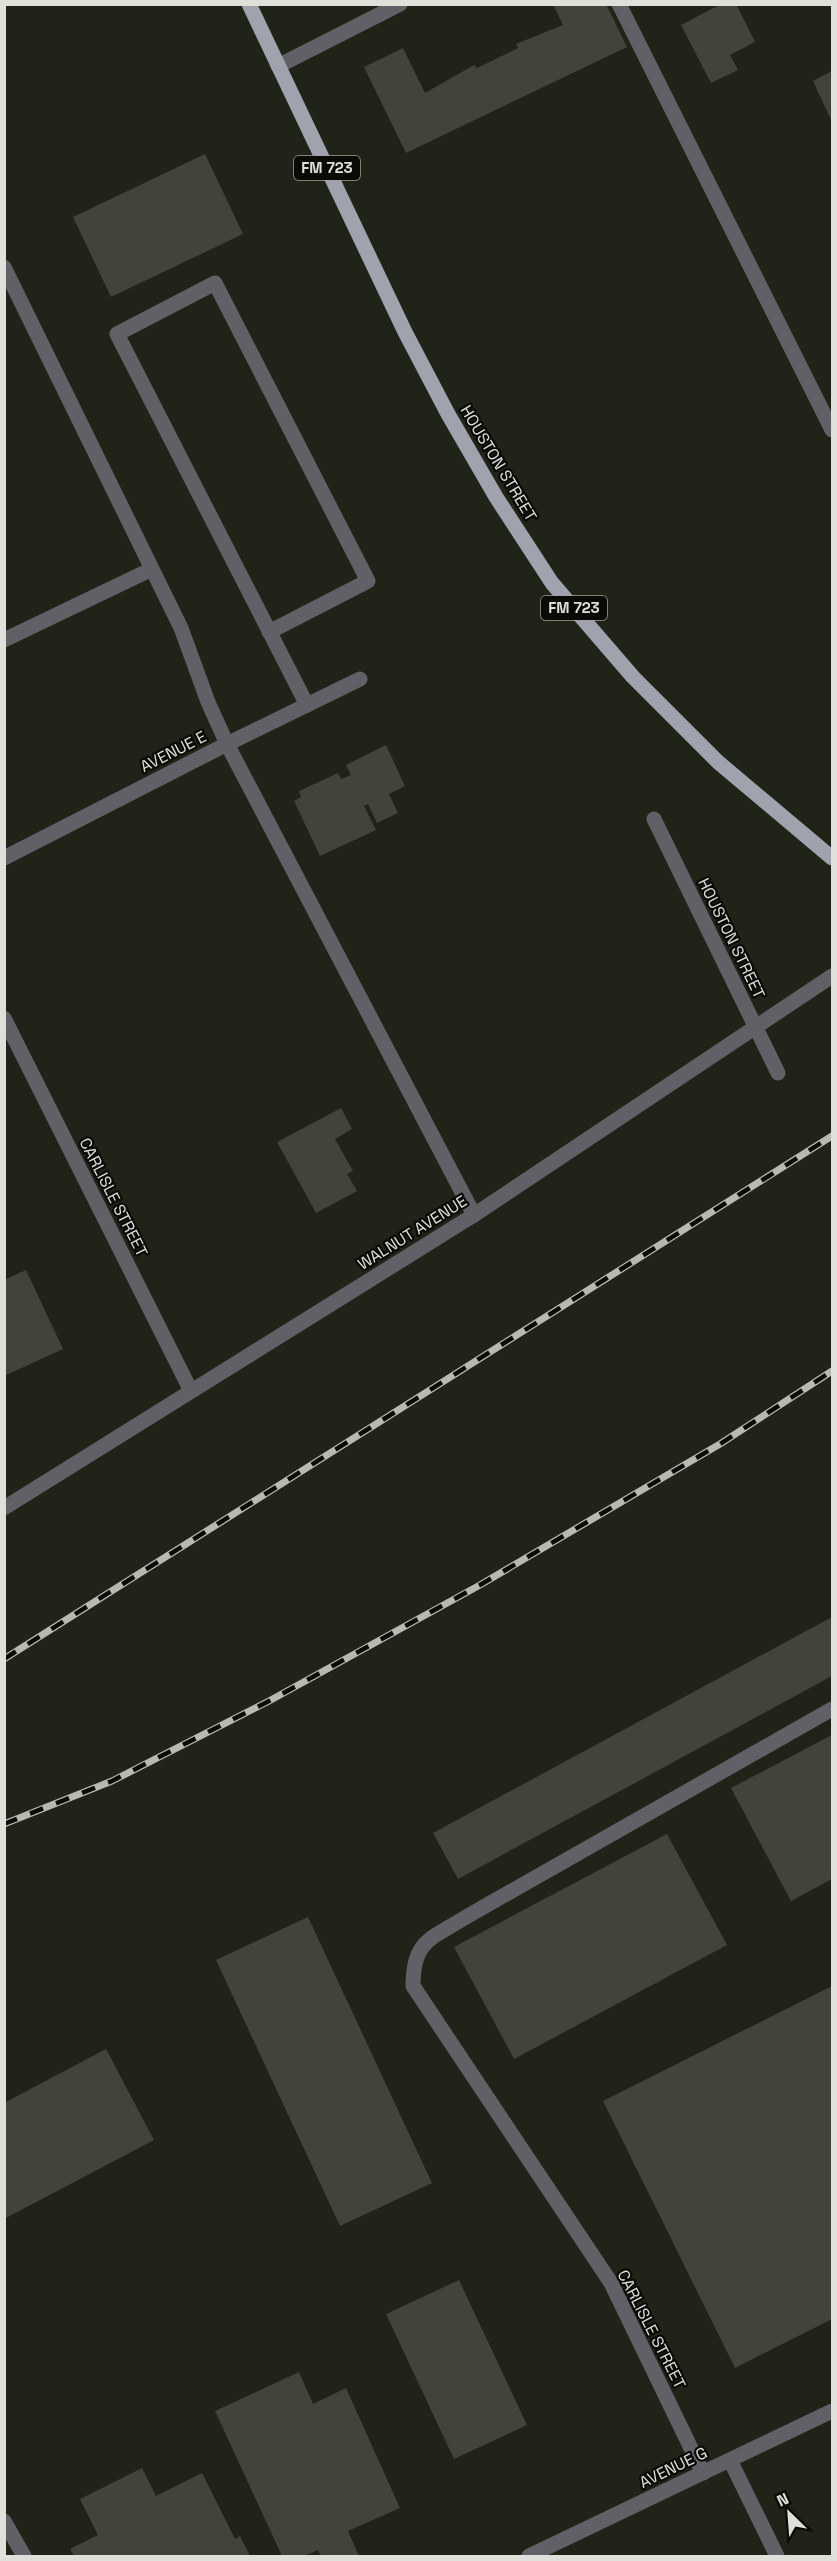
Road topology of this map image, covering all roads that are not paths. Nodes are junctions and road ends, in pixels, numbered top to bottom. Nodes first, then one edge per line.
1 (249, 4) edge
2 (400, 4) edge
3 (619, 4) edge
4 (278, 66) junction
5 (4, 267) edge
6 (832, 430) edge
7 (152, 569) junction
8 (269, 632) junction
9 (4, 639) edge
10 (360, 679) dead end
11 (307, 705) junction
12 (227, 744) junction
13 (654, 819) dead end
14 (4, 858) edge
15 (832, 858) edge
16 (832, 976) edge
17 (4, 1018) edge
18 (754, 1027) junction
19 (778, 1073) dead end
20 (474, 1215) junction
21 (191, 1391) junction
22 (4, 1508) edge
23 (832, 1709) edge
24 (832, 2411) edge
25 (730, 2460) junction
26 (703, 2473) junction
27 (4, 2521) edge
28 (24, 2556) edge
29 (529, 2556) edge
30 (777, 2556) edge

1 - 4 main road, HOUSTON STREET / FM 723
2 - 4 street
3 - 6 street
4 - 15 main road, HOUSTON STREET / FM 723
5 - 7 street
7 - 9 street
7 - 12 street
8 - 8 street
8 - 11 street
10 - 11 street, AVENUE E
11 - 12 street, AVENUE E
12 - 14 street, AVENUE E
12 - 20 street
13 - 18 street, HOUSTON STREET
16 - 18 street, WALNUT AVENUE
17 - 21 street, CARLISLE STREET
18 - 19 street, HOUSTON STREET
18 - 20 street, WALNUT AVENUE
20 - 21 street, WALNUT AVENUE
21 - 22 street, WALNUT AVENUE
23 - 26 street, CARLISLE STREET
24 - 25 street, AVENUE G
25 - 26 street, AVENUE G
25 - 30 street
26 - 29 street, AVENUE G
27 - 28 street

